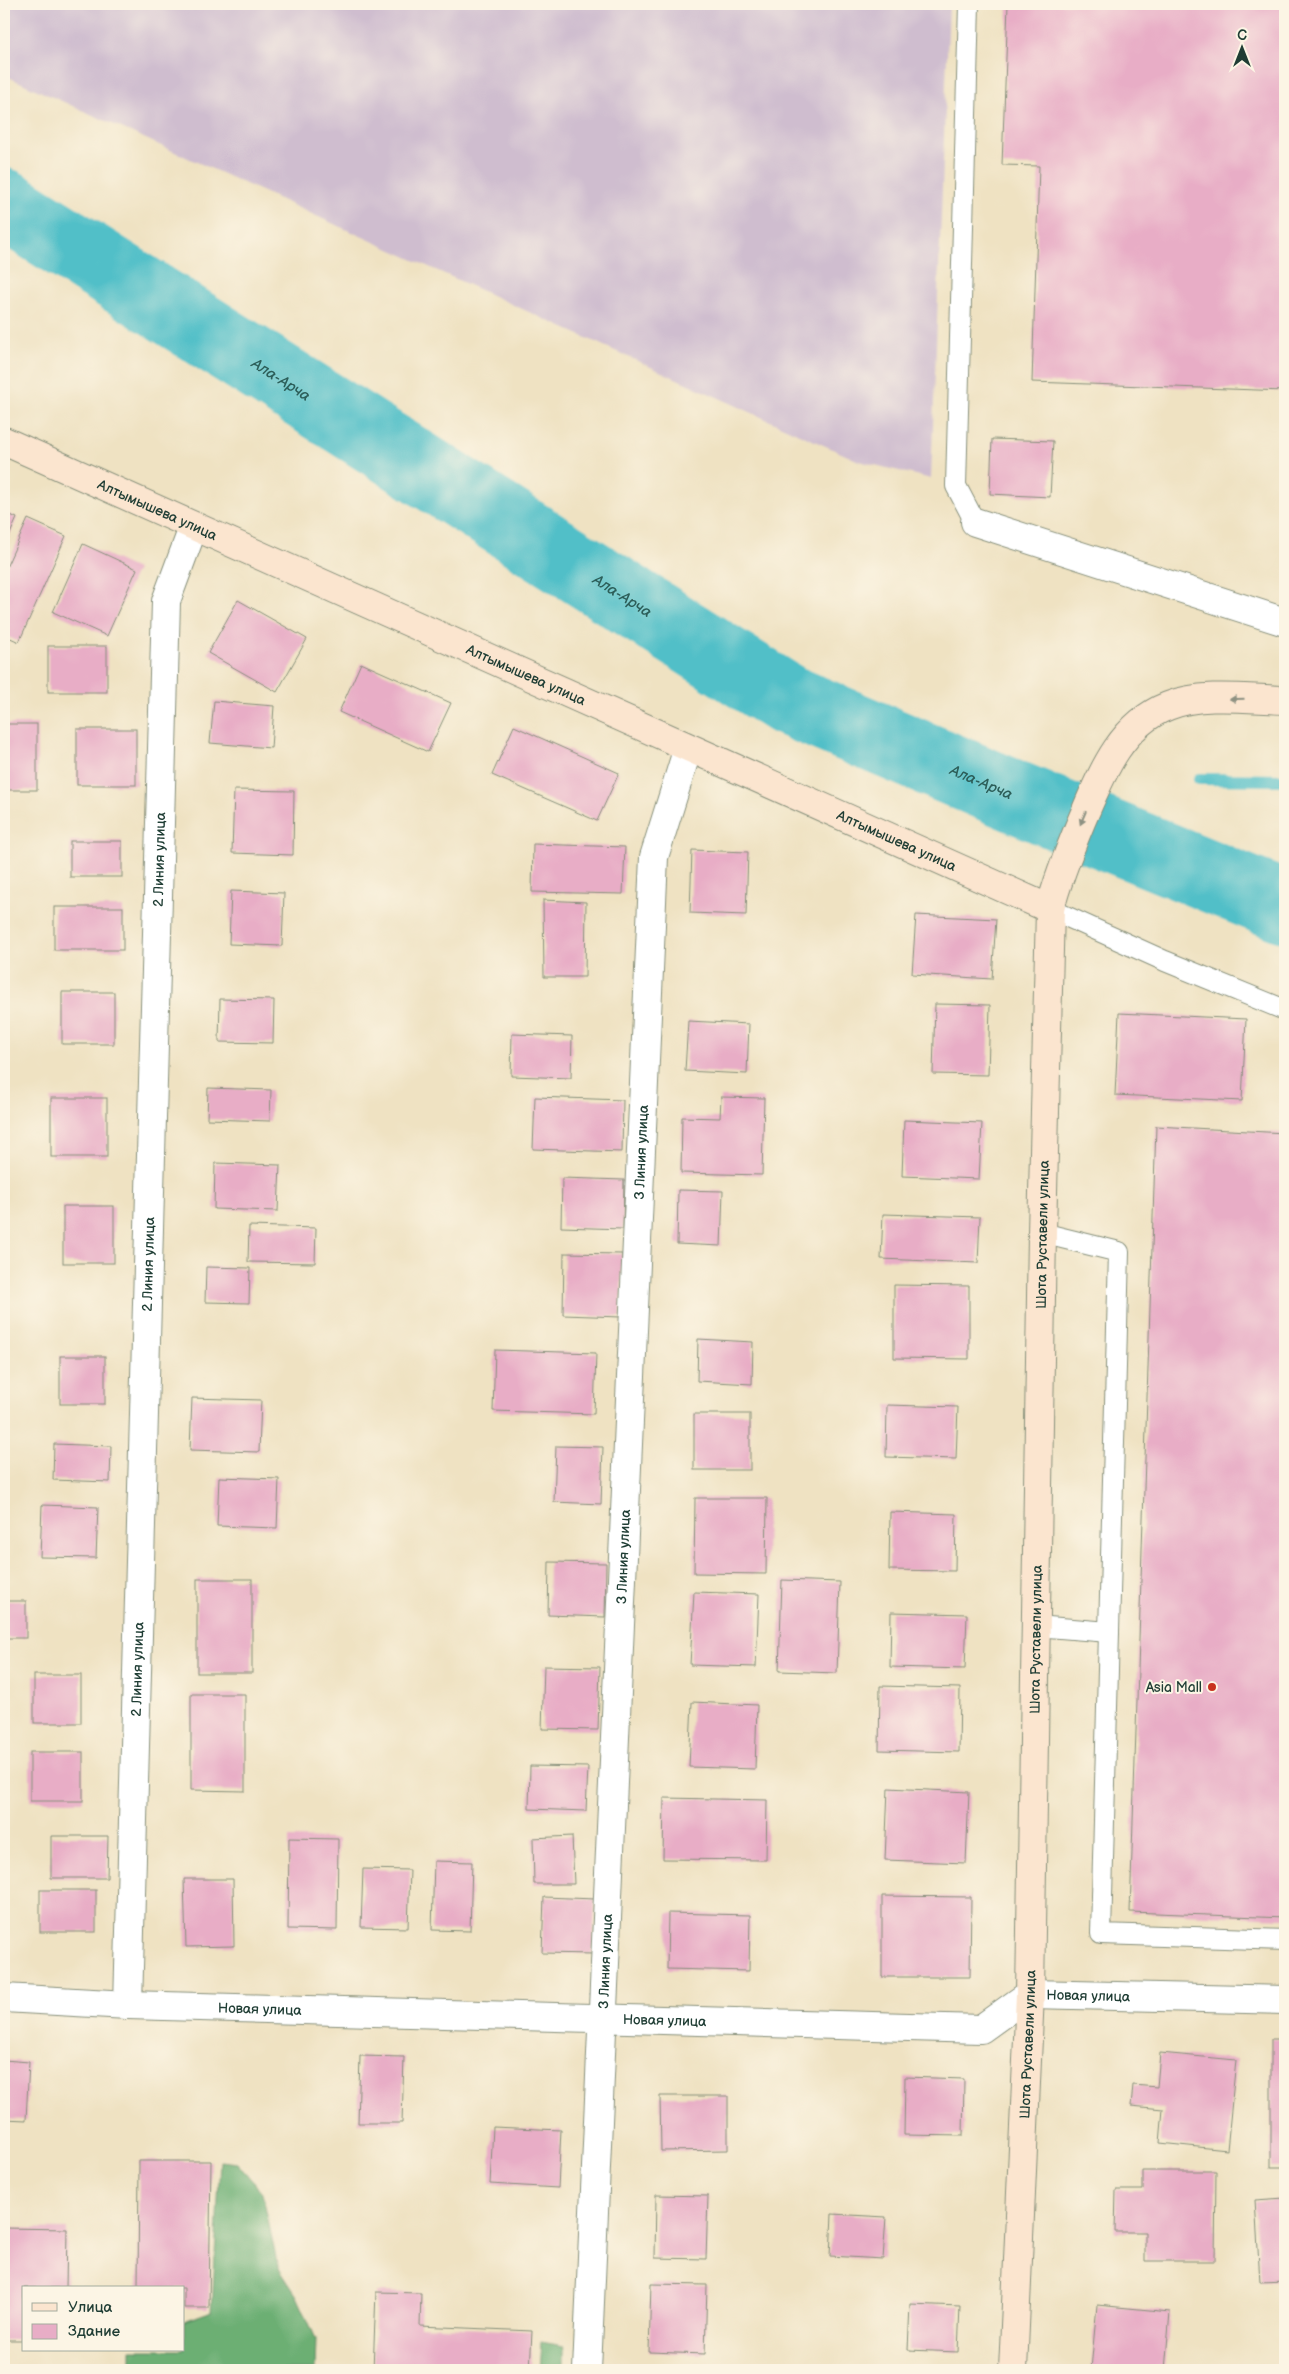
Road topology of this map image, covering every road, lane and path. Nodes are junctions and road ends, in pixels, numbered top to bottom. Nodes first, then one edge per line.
1 (969, 4) edge
2 (4, 441) edge
3 (975, 522) joint
4 (193, 528) junction
5 (1285, 622) edge
6 (1285, 700) edge
7 (688, 748) junction
8 (1050, 909) junction
9 (1285, 1010) edge
10 (1042, 1233) junction
11 (1036, 1626) junction
12 (1109, 1632) junction
13 (1285, 1940) edge
14 (1030, 1994) junction
15 (4, 1998) edge
16 (1285, 2000) edge
17 (128, 2005) junction
18 (602, 2019) junction
19 (587, 2370) edge
20 (1013, 2370) edge

1 - 3 lane
2 - 4 street, Алтымышева улица
3 - 5 street
4 - 7 street, Алтымышева улица
4 - 17 street, 2 Линия улица
6 -> 8 street, Шота Руставели улица
7 - 8 street, Алтымышева улица
7 - 18 street, 3 Линия улица
8 - 9 lane
8 - 10 street, Шота Руставели улица
10 - 11 street, Шота Руставели улица
10 - 12 lane
11 - 12 lane
11 - 14 street, Шота Руставели улица
12 - 13 lane
14 - 16 street, Новая улица
14 - 18 street, Новая улица
14 - 20 street, Шота Руставели улица
15 - 17 street, Новая улица
17 - 18 street, Новая улица
18 - 19 street, 3 Линия улица

